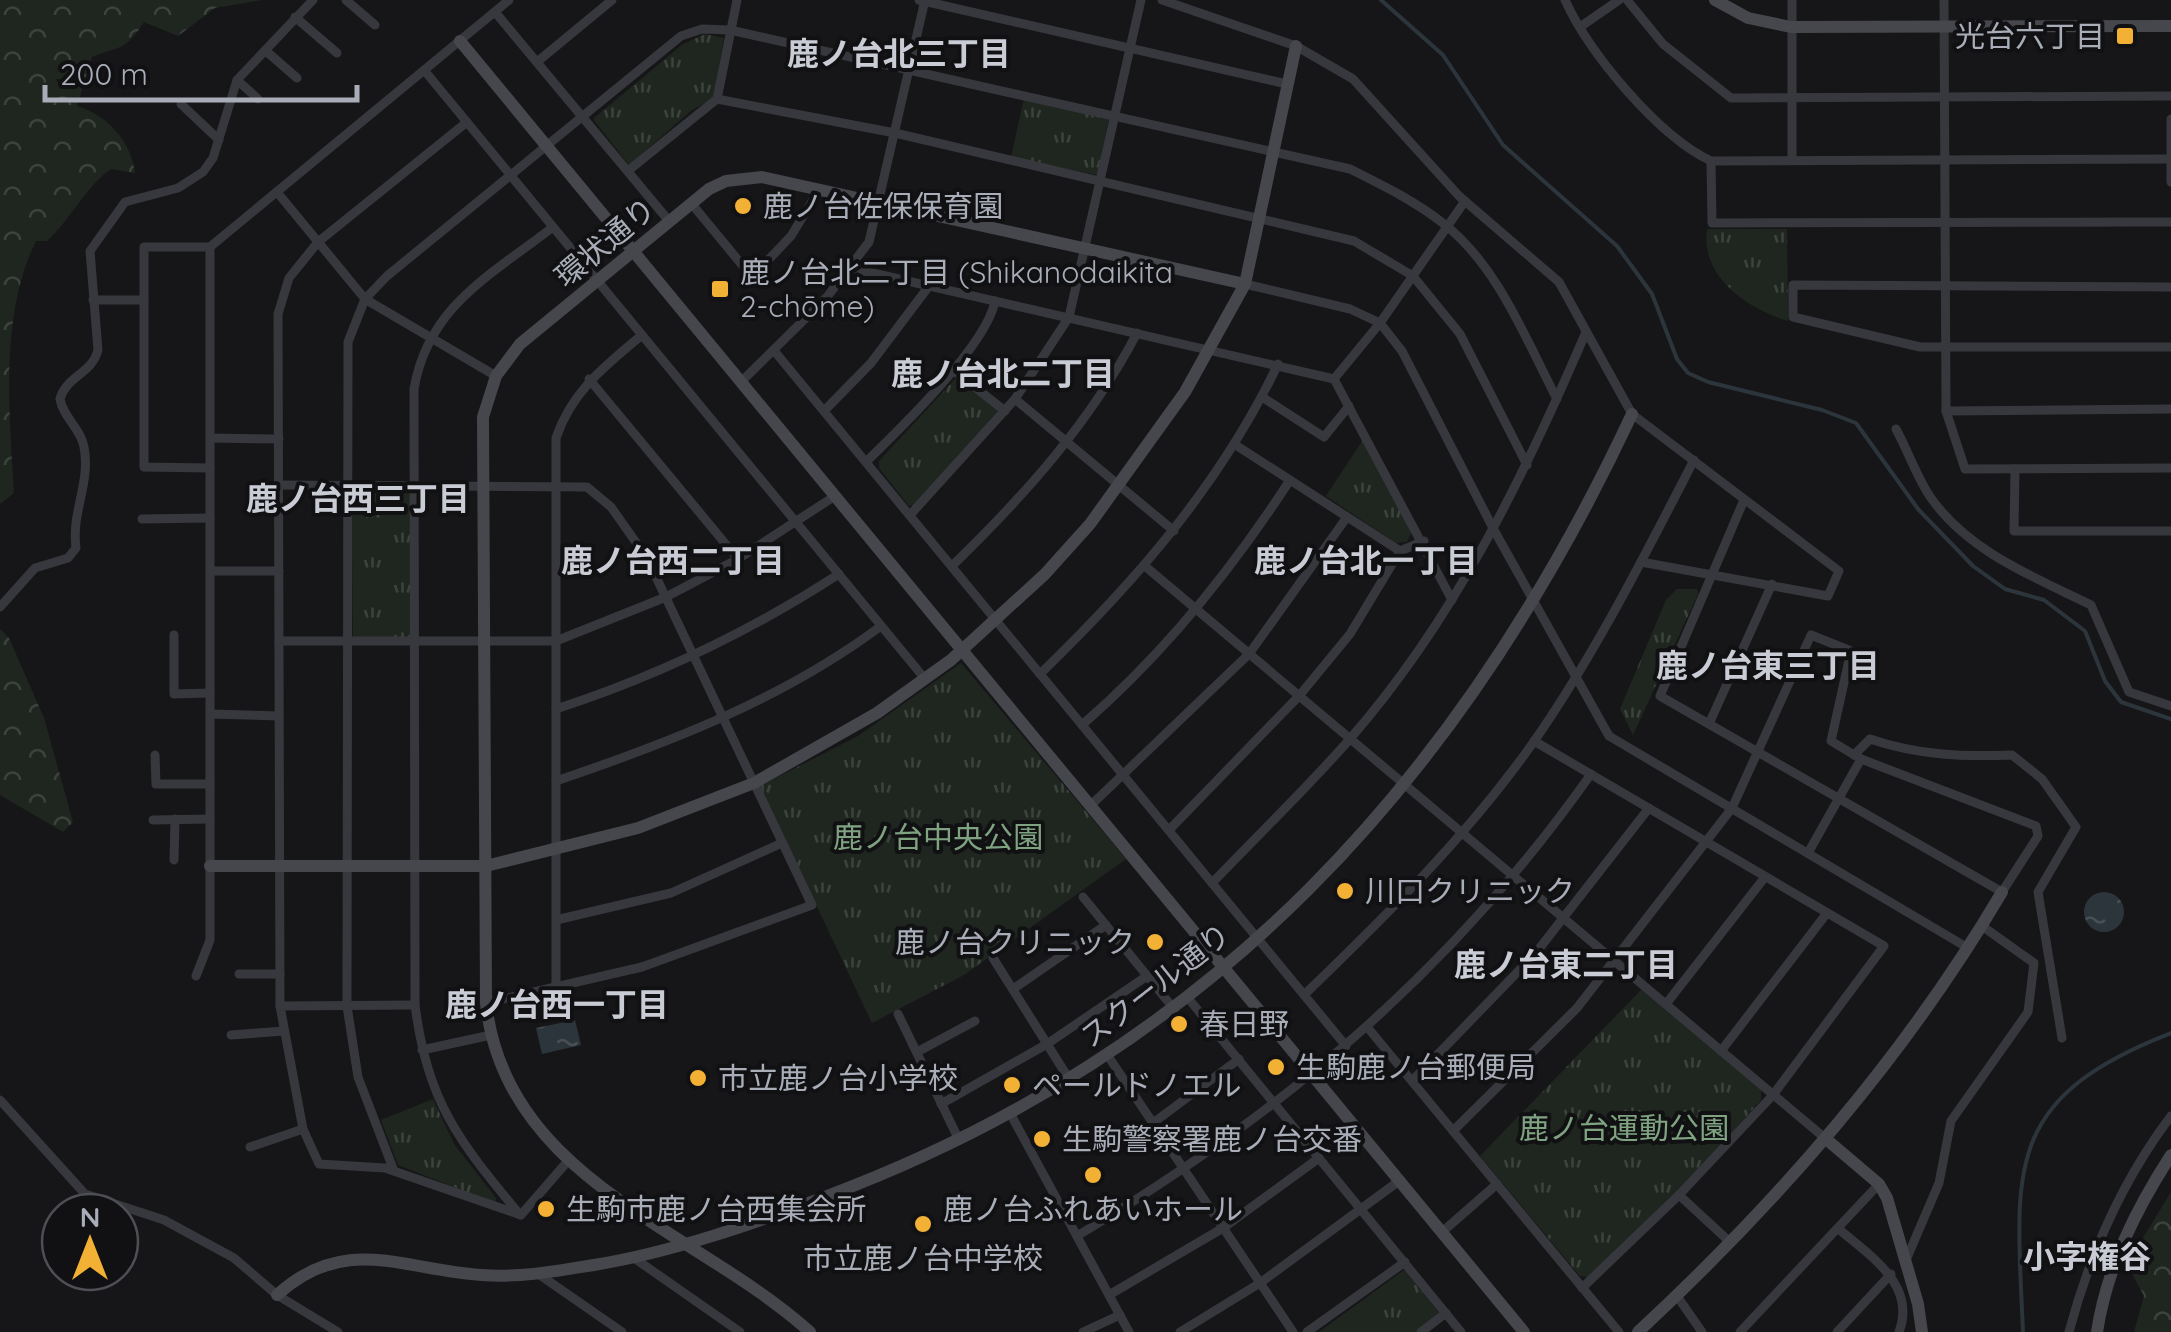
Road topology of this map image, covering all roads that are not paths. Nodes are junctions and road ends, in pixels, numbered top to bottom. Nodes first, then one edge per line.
1 (314, 0) edge
2 (346, 0) edge
3 (510, 0) edge
4 (612, 0) edge
5 (737, 0) edge
6 (923, 0) edge
7 (1141, 0) edge
8 (1162, 0) edge
9 (1565, 0) edge
10 (1619, 0) edge
11 (1627, 0) edge
12 (1715, 0) edge
13 (1792, 0) edge
14 (1944, 0) edge
15 (494, 12) junction
16 (295, 17) junction
17 (375, 25) dead end
18 (1944, 25) junction
19 (2171, 26) edge
20 (1580, 27) junction
21 (1791, 28) junction
22 (730, 30) junction
23 (460, 41) junction
24 (1296, 46) junction
25 (1130, 49) junction
26 (266, 51) junction
27 (337, 53) dead end
28 (537, 62) junction
29 (910, 69) junction
30 (424, 70) junction
31 (297, 78) dead end
32 (237, 80) junction
33 (1287, 84) junction
34 (2171, 96) edge
35 (1792, 97) junction
36 (1944, 97) junction
37 (258, 99) dead end
38 (717, 99) junction
39 (181, 104) dead end
40 (1115, 115) junction
41 (582, 117) junction
42 (2171, 119) edge
43 (467, 122) junction
44 (896, 133) junction
45 (219, 140) junction
46 (546, 146) junction
47 (1272, 149) junction
48 (2170, 159) edge
49 (1711, 160) junction
50 (1792, 160) junction
51 (1944, 160) junction
52 (629, 170) junction
53 (510, 175) junction
54 (1100, 180) junction
55 (2171, 182) edge
56 (819, 190) junction
57 (277, 192) junction
58 (1465, 201) junction
59 (691, 203) junction
60 (880, 204) junction
61 (1256, 217) junction
62 (668, 222) junction
63 (1944, 222) junction
64 (2171, 222) edge
65 (1447, 226) junction
66 (553, 227) junction
67 (318, 242) junction
68 (210, 247) junction
69 (1084, 248) junction
70 (634, 252) junction
71 (851, 268) junction
72 (1413, 276) junction
73 (597, 280) junction
74 (1244, 284) junction
75 (929, 286) junction
76 (1944, 286) junction
77 (2171, 287) edge
78 (365, 299) junction
79 (93, 300) junction
80 (144, 300) junction
81 (995, 300) junction
82 (1068, 317) junction
83 (1380, 323) junction
84 (1137, 332) junction
85 (1586, 332) junction
86 (642, 335) junction
87 (428, 338) junction
88 (2171, 347) edge
89 (1208, 348) junction
90 (1944, 348) junction
91 (776, 352) junction
92 (1278, 364) junction
93 (952, 369) junction
94 (496, 376) junction
95 (1334, 378) junction
96 (590, 379) junction
97 (742, 382) junction
98 (1262, 397) junction
99 (1015, 399) junction
100 (1557, 400) junction
101 (1349, 406) junction
102 (2171, 410) edge
103 (824, 411) junction
104 (1005, 411) junction
105 (1946, 411) junction
106 (1632, 414) junction
107 (1896, 430) dead end
108 (210, 438) junction
109 (279, 439) junction
110 (1066, 442) junction
111 (1234, 444) junction
112 (1694, 460) junction
113 (866, 462) junction
114 (1527, 465) junction
115 (210, 468) junction
116 (2015, 468) junction
117 (2171, 468) edge
118 (1290, 480) junction
119 (555, 484) junction
120 (279, 485) junction
121 (346, 485) junction
122 (414, 485) junction
123 (484, 485) junction
124 (1120, 486) junction
125 (835, 496) junction
126 (1744, 500) junction
127 (910, 515) junction
128 (1347, 517) junction
129 (210, 518) junction
130 (142, 520) dead end
131 (796, 522) junction
132 (1174, 530) junction
133 (1494, 530) junction
134 (2171, 530) edge
135 (1424, 541) junction
136 (1400, 551) junction
137 (738, 559) junction
138 (1641, 562) junction
139 (952, 566) junction
140 (1146, 568) junction
141 (210, 571) junction
142 (279, 571) junction
143 (1711, 572) junction
144 (839, 574) junction
145 (1772, 584) junction
146 (666, 597) junction
147 (1452, 600) junction
148 (1534, 603) junction
149 (0, 607) edge
150 (1196, 610) junction
151 (996, 621) junction
152 (881, 626) junction
153 (174, 635) dead end
154 (279, 641) junction
155 (347, 641) junction
156 (414, 641) junction
157 (484, 641) junction
158 (556, 641) junction
159 (963, 651) junction
160 (1250, 654) junction
161 (695, 659) junction
162 (1040, 674) junction
163 (925, 679) junction
164 (1574, 679) junction
165 (210, 694) junction
166 (1299, 696) junction
167 (2171, 706) edge
168 (556, 710) junction
169 (210, 714) junction
170 (280, 716) junction
171 (723, 718) junction
172 (1709, 724) junction
173 (1082, 725) junction
174 (1350, 739) junction
175 (1534, 741) junction
176 (1758, 752) junction
177 (155, 755) dead end
178 (1858, 757) junction
179 (1591, 774) junction
180 (1125, 777) junction
181 (556, 781) junction
182 (754, 783) junction
183 (210, 784) junction
184 (1406, 787) junction
185 (1838, 798) junction
186 (1090, 806) junction
187 (1650, 808) junction
188 (1732, 808) junction
189 (175, 819) junction
190 (210, 819) junction
191 (153, 820) dead end
192 (1170, 830) junction
193 (1462, 833) junction
194 (1706, 842) junction
195 (782, 843) junction
196 (556, 850) junction
197 (1808, 853) junction
198 (174, 860) dead end
199 (210, 866) junction
200 (280, 866) junction
201 (347, 866) junction
202 (415, 866) junction
203 (486, 866) junction
204 (1513, 876) junction
205 (1765, 877) junction
206 (1212, 883) junction
207 (2002, 892) junction
208 (1082, 897) dead end
209 (1826, 912) junction
210 (1564, 919) junction
211 (556, 920) junction
212 (1106, 926) junction
213 (1982, 926) junction
214 (1257, 938) junction
215 (1968, 948) junction
216 (994, 958) dead end
217 (1616, 962) junction
218 (1223, 967) junction
219 (239, 974) dead end
220 (280, 974) junction
221 (196, 976) dead end
222 (1147, 976) junction
223 (556, 988) junction
224 (1012, 989) junction
225 (1304, 994) junction
226 (1188, 998) junction
227 (486, 1004) junction
228 (1666, 1004) junction
229 (415, 1005) junction
230 (280, 1006) junction
231 (348, 1006) junction
232 (1174, 1009) junction
233 (898, 1014) dead end
234 (975, 1021) dead end
235 (1368, 1028) junction
236 (284, 1031) junction
237 (231, 1034) dead end
238 (491, 1035) junction
239 (2062, 1038) dead end
240 (1047, 1044) junction
241 (1346, 1046) junction
242 (422, 1050) junction
243 (1721, 1051) junction
244 (916, 1052) junction
245 (1108, 1056) junction
246 (1239, 1059) junction
247 (1310, 1074) junction
248 (1070, 1080) junction
249 (1412, 1081) junction
250 (1773, 1094) junction
251 (0, 1100) edge
252 (941, 1104) junction
253 (1275, 1104) junction
254 (1011, 1116) junction
255 (2171, 1116) edge
256 (1153, 1123) junction
257 (304, 1129) junction
258 (1453, 1130) junction
259 (1826, 1139) junction
260 (958, 1140) junction
261 (250, 1146) dead end
262 (2171, 1151) edge
263 (1319, 1158) junction
264 (567, 1162) junction
265 (394, 1171) junction
266 (1185, 1171) junction
267 (1399, 1182) junction
268 (1497, 1184) junction
269 (1879, 1184) junction
270 (1679, 1195) junction
271 (1362, 1210) junction
272 (521, 1215) junction
273 (1223, 1228) junction
274 (1840, 1230) junction
275 (1441, 1233) junction
276 (1077, 1236) junction
277 (683, 1243) junction
278 (1731, 1243) junction
279 (634, 1258) junction
280 (1906, 1260) junction
281 (1404, 1262) junction
282 (537, 1273) junction
283 (1890, 1274) junction
284 (1260, 1283) junction
285 (1582, 1288) junction
286 (276, 1295) junction
287 (1109, 1295) junction
288 (1677, 1296) junction
289 (1446, 1314) junction
290 (1120, 1315) junction
291 (338, 1332) edge
292 (622, 1332) edge
293 (740, 1332) edge
294 (810, 1332) edge
295 (1083, 1332) edge
296 (1129, 1332) edge
297 (1180, 1332) edge
298 (1293, 1332) edge
299 (1307, 1332) edge
300 (1421, 1332) edge
301 (1461, 1332) edge
302 (1524, 1332) edge
303 (1619, 1332) edge
304 (1638, 1332) edge
305 (1702, 1332) edge
306 (1740, 1332) edge
307 (1837, 1332) edge
308 (1899, 1332) edge
309 (1922, 1332) edge
310 (2070, 1332) edge
311 (2097, 1332) edge

1 - 16 street
2 - 17 street
3 - 15 street
4 - 28 street
5 - 22 street
6 - 25 street
6 - 29 street
7 - 25 street
8 - 24 street
9 - 20 street
10 - 20 street
11 - 35 street
12 - 21 street
13 - 21 street
14 - 18 street
15 - 23 street
15 - 28 street
16 - 26 street
16 - 27 street
18 - 19 street
18 - 21 street
18 - 36 street
20 - 49 street
21 - 35 street
22 - 29 street
22 - 38 street
22 - 41 street
23 - 30 street
23 - 46 street
24 - 33 street
24 - 58 street
25 - 33 street
25 - 40 street
26 - 31 street
26 - 32 street
28 - 41 street
29 - 40 street
29 - 44 street
30 - 43 street
30 - 57 street
32 - 37 street
32 - 45 street
33 - 47 street
34 - 36 street
35 - 36 street
35 - 50 street
36 - 51 street
38 - 44 street
38 - 52 street
39 - 45 street
40 - 47 street
40 - 54 street
41 - 46 street
41 - 52 street
42 - 48 street
43 - 53 street
43 - 67 street
44 - 54 street
44 - 60 street
45 - 79 street
46 - 53 street
46 - 70 street
47 - 61 street
47 - 65 street
48 - 51 street
48 - 55 street
49 - 50 street
49 - 63 street
50 - 51 street
51 - 63 street
52 - 62 street
53 - 66 street
53 - 78 street
54 - 61 street
54 - 69 street
56 - 59 street, 環状通り
56 - 59 street
56 - 60 street, 環状通り
57 - 67 street
57 - 68 street
58 - 65 street
58 - 85 street
59 - 62 street, 環状通り
60 - 69 street, 環状通り
60 - 71 street
61 - 72 street
61 - 74 street
62 - 70 street, 環状通り
63 - 64 street
63 - 76 street
65 - 72 street
65 - 100 street
66 - 73 street
66 - 87 street
67 - 78 street
67 - 109 street
68 - 80 street
68 - 108 street
69 - 74 street, 環状通り
69 - 82 street
70 - 73 street, 環状通り
70 - 97 street
71 - 75 street
71 - 91 street
72 - 83 street
72 - 114 street
73 - 86 street
73 - 94 street, 環状通り
74 - 83 street
74 - 89 street
75 - 81 street
75 - 103 street
76 - 77 street
76 - 90 street
76 - 90 street
78 - 87 street
78 - 121 street
79 - 80 street
79 - 149 street
80 - 115 street
81 - 82 street
81 - 93 street
82 - 84 street
82 - 99 street
83 - 95 street
83 - 133 street
84 - 89 street
84 - 110 street
85 - 100 street
85 - 106 street
86 - 96 street
86 - 131 street
87 - 94 street
87 - 122 street
88 - 90 street
89 - 92 street
89 - 124 street
90 - 105 street
91 - 97 street
91 - 103 street
92 - 95 street
92 - 98 street
93 - 104 street
93 - 113 street
94 - 123 street, 環状通り
95 - 101 street
96 - 119 street
96 - 137 street
97 - 125 street
98 - 101 street
98 - 111 street
99 - 104 street
99 - 110 street
100 - 114 street
101 - 135 street
102 - 105 street
103 - 113 street
104 - 127 street
105 - 116 street
106 - 112 street
106 - 148 street, スクール通り
107 - 167 street
108 - 109 street
108 - 115 street
109 - 120 street
110 - 124 street
110 - 139 street
111 - 118 street
111 - 132 street
112 - 126 street
112 - 138 street
113 - 127 street
114 - 133 street
115 - 129 street
116 - 117 street
116 - 134 street
118 - 128 street
118 - 150 street
119 - 123 street
119 - 146 street
119 - 158 street
120 - 121 street
120 - 142 street
121 - 122 street
121 - 155 street
122 - 123 street
122 - 156 street
123 - 157 street, 環状通り
124 - 132 street
124 - 151 street
125 - 131 street
125 - 159 street
126 - 143 street
126 - 145 street
127 - 139 street
128 - 136 street
128 - 160 street
129 - 130 street
129 - 141 street
131 - 137 street
131 - 144 street
132 - 140 street
133 - 147 street
133 - 148 street
135 - 136 street
135 - 147 street
136 - 166 street
137 - 146 street
138 - 143 street
138 - 164 street
139 - 151 street
140 - 150 street
140 - 162 street
141 - 142 street
141 - 165 street
142 - 154 street
143 - 145 street
143 - 172 street
144 - 152 street
144 - 161 street
145 - 172 street
146 - 158 street
146 - 161 street
147 - 174 street
148 - 164 street
148 - 184 street, スクール通り
150 - 160 street
150 - 173 street
151 - 159 street
151 - 162 street
152 - 163 street
152 - 171 street
153 - 165 street
154 - 155 street
154 - 170 street
155 - 156 street
155 - 201 street
156 - 157 street
156 - 202 street
157 - 158 street
157 - 203 street, 環状通り
158 - 168 street
159 - 163 street
159 - 186 street
160 - 166 street
160 - 180 street
161 - 168 street
161 - 171 street
162 - 173 street
163 - 182 street
164 - 175 street
164 - 188 street
165 - 169 street
166 - 174 street
166 - 192 street
168 - 181 street
169 - 170 street
169 - 183 street
170 - 200 street
171 - 181 street
171 - 182 street
172 - 176 street
173 - 180 street
174 - 184 street
174 - 206 street
175 - 179 street
175 - 193 street
176 - 178 street
176 - 185 street
176 - 188 street
177 - 183 street
178 - 185 street
178 - 207 street
178 - 239 street
179 - 187 street
179 - 204 street
180 - 186 street
180 - 192 street
181 - 196 street
182 - 195 street
182 - 196 street
183 - 190 street
184 - 193 street
184 - 214 street, スクール通り
185 - 197 street
185 - 207 street
186 - 218 street
187 - 194 street
187 - 210 street
188 - 194 street
188 - 197 street
189 - 190 street
189 - 191 street
189 - 198 street
190 - 199 street
192 - 206 street
193 - 204 street
193 - 225 street
194 - 205 street
194 - 217 street
195 - 211 street
195 - 223 street
196 - 203 street
196 - 211 street
197 - 215 street
199 - 200 street
199 - 221 street
200 - 201 street
200 - 220 street
201 - 202 street
201 - 231 street
202 - 203 street
202 - 229 street
203 - 227 street, 環状通り
204 - 210 street
204 - 235 street
205 - 209 street
205 - 228 street
206 - 214 street
207 - 213 street
208 - 212 street
209 - 243 street
209 - 250 street
210 - 217 street
210 - 249 street
211 - 223 street
212 - 222 street
212 - 224 street
213 - 215 street
213 - 280 street
214 - 218 street, スクール通り
214 - 225 street
215 - 259 street
216 - 224 street
217 - 228 street
217 - 258 street
218 - 226 street, スクール通り
218 - 247 street
219 - 220 street
220 - 230 street
222 - 232 street
222 - 240 street
223 - 227 street
224 - 240 street
225 - 241 street
226 - 232 street, スクール通り
226 - 246 street
227 - 238 street, 環状通り
228 - 243 street
229 - 231 street
229 - 242 street
230 - 231 street
230 - 236 street
231 - 265 street
232 - 245 street, スクール通り
233 - 244 street
234 - 244 street
235 - 241 street
235 - 249 street
236 - 237 street
236 - 257 street
238 - 242 street
238 - 264 street, 環状通り
240 - 248 street
240 - 252 street
241 - 247 street
242 - 272 street
243 - 250 street
244 - 252 street
245 - 248 street, スクール通り
245 - 256 street
246 - 253 street
246 - 256 street
247 - 253 street
247 - 267 street
248 - 254 street, スクール通り
249 - 258 street
250 - 259 street
250 - 270 street
251 - 286 street
252 - 260 street
253 - 263 street
253 - 266 street
254 - 260 street, スクール通り
254 - 276 street
255 - 310 street
256 - 266 street
257 - 261 street
257 - 265 street
258 - 268 street
259 - 269 street
259 - 278 street
260 - 277 street, スクール通り
262 - 311 street
263 - 271 street
263 - 273 street
264 - 272 street
264 - 277 street, 環状通り
265 - 272 street
266 - 273 street
266 - 276 street
267 - 271 street
267 - 275 street
268 - 275 street
268 - 285 street
269 - 274 street
269 - 280 street
270 - 278 street
270 - 285 street
271 - 281 street
271 - 284 street
273 - 284 street
273 - 287 street
274 - 283 street
274 - 306 street
275 - 302 street
276 - 287 street
277 - 279 street, スクール通り
277 - 294 street, 環状通り
278 - 288 street
279 - 282 street, スクール通り
279 - 293 street
280 - 309 street
281 - 289 street
281 - 299 street
282 - 286 street, スクール通り
282 - 292 street
283 - 307 street
283 - 308 street
284 - 297 street
284 - 298 street
285 - 303 street
286 - 291 street
287 - 290 street
288 - 304 street
288 - 305 street
289 - 300 street
289 - 301 street
290 - 295 street
290 - 296 street

